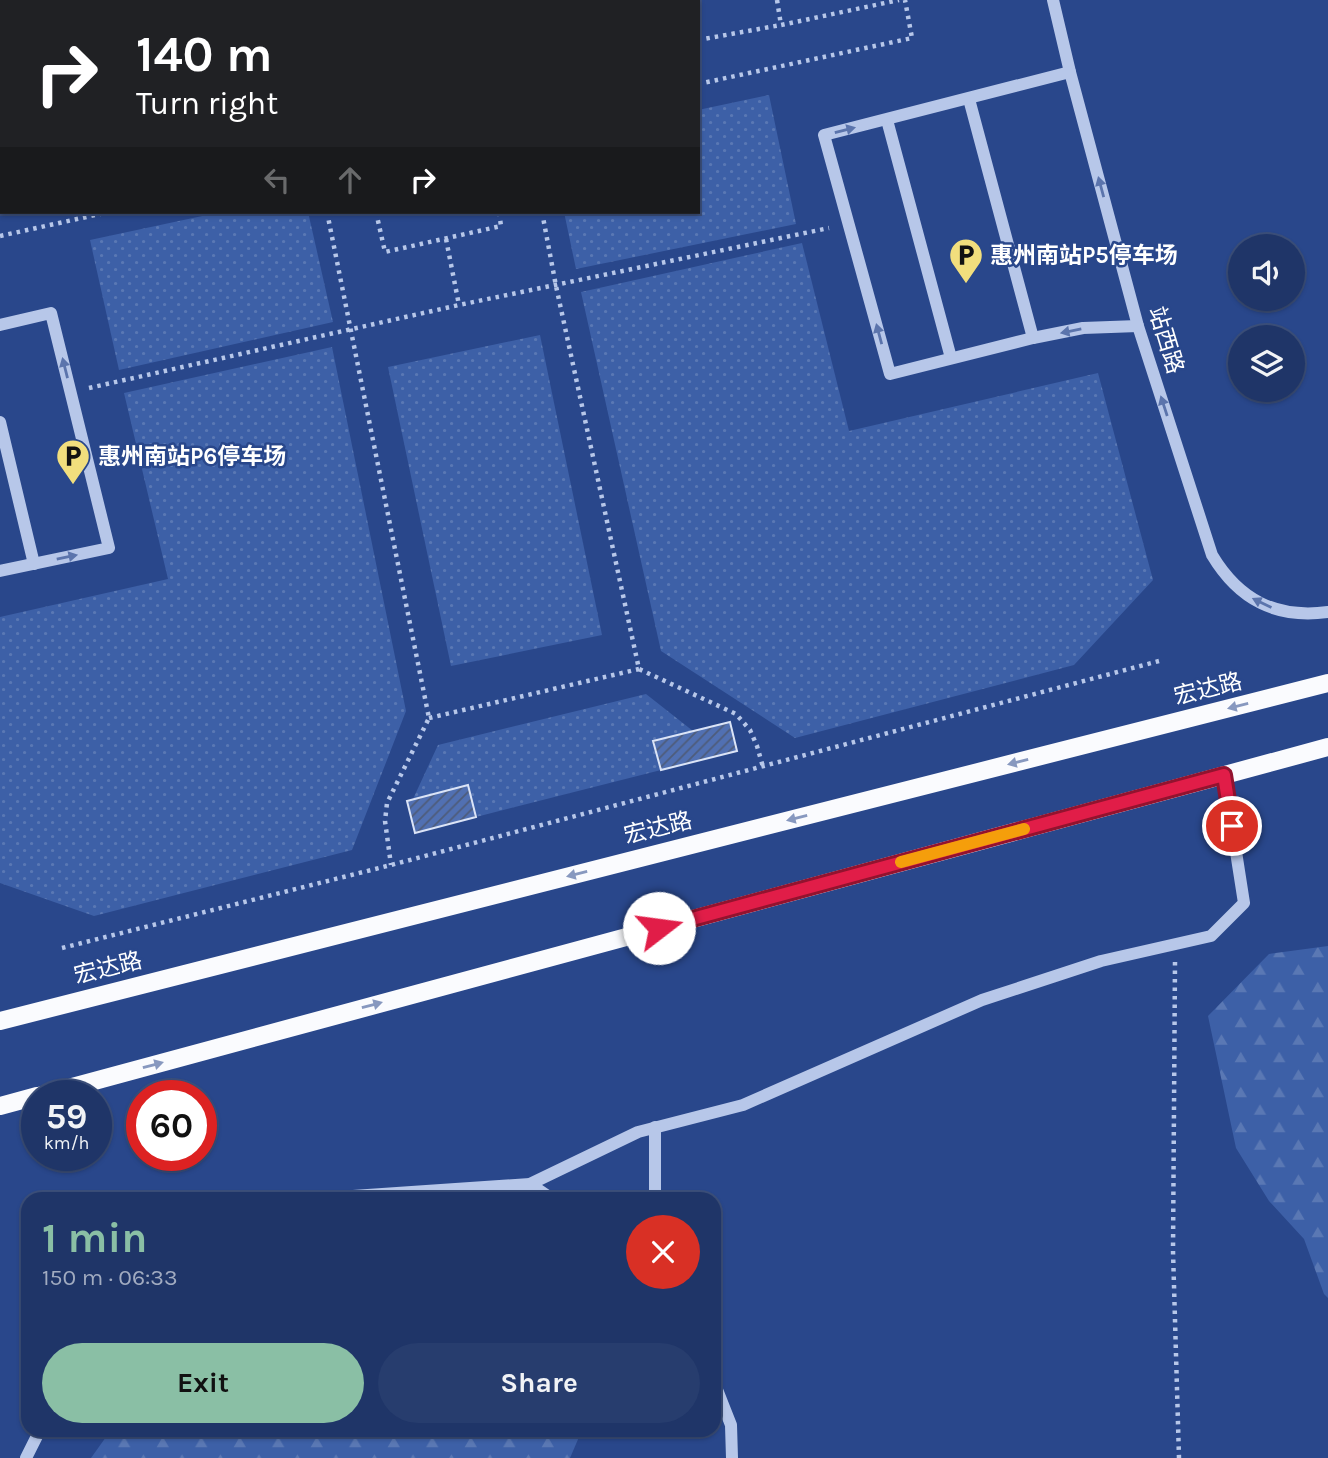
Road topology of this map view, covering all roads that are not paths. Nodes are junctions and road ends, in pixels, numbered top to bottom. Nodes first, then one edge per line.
1 (1053, 0) edge
2 (1070, 72) junction
3 (969, 99) junction
4 (887, 120) junction
5 (0, 325) edge
6 (1139, 326) junction
7 (1033, 338) junction
8 (951, 358) junction
9 (0, 422) edge
10 (34, 564) junction
11 (0, 571) edge
12 (1328, 612) edge
13 (1328, 670) edge
14 (1328, 683) edge
15 (1271, 698) junction
16 (1328, 747) edge
17 (1328, 753) edge
18 (1287, 759) junction
19 (1224, 775) junction
20 (0, 1021) edge
21 (97, 1080) edge
22 (21, 1100) edge
23 (0, 1106) edge
24 (655, 1127) junction
25 (530, 1184) junction
26 (412, 1192) edge
27 (542, 1192) edge
28 (655, 1192) edge
29 (721, 1399) edge
30 (36, 1437) edge
31 (26, 1458) edge
32 (732, 1458) edge

1 - 2 street, 站西路
2 - 3 street
6 -> 2 street, 站西路
3 - 4 street
3 - 7 street
4 - 8 street
8 -> 4 street
10 -> 5 street
6 -> 7 street
12 -> 6 street, 站西路
7 - 8 street
9 - 10 street
10 - 11 street
13 - 15 main road
14 - 15 main road, 宏达路
15 -> 20 main road, 宏达路
16 - 18 main road
17 - 18 main road
18 - 19 main road
21 -> 19 main road
19 - 24 street
22 - 23 main road
24 - 25 street
24 - 28 street
25 - 26 street
25 - 27 street
29 - 32 street
30 - 31 street

